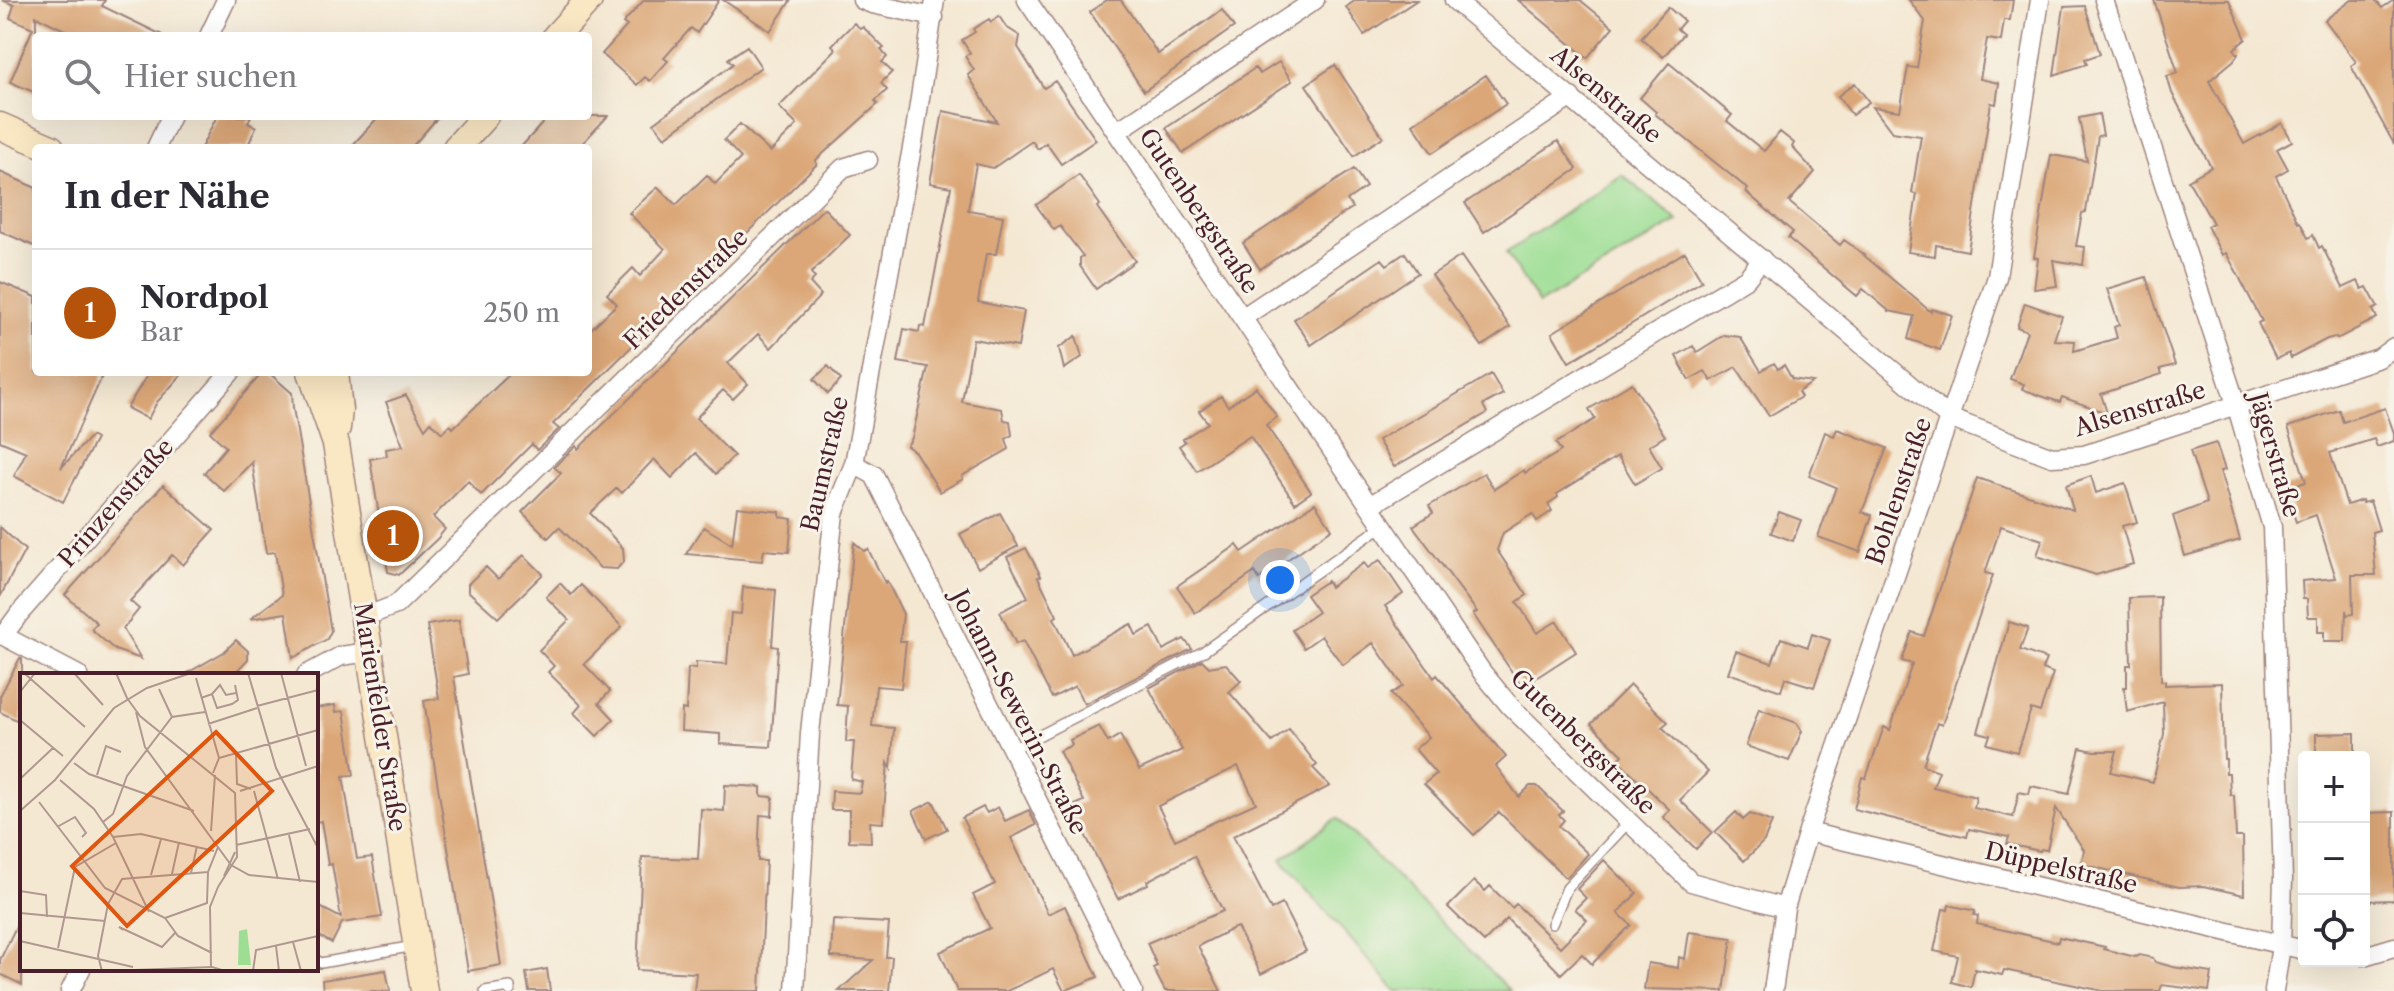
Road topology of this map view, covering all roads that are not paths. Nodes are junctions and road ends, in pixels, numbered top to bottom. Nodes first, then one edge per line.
1 (226, 0) edge
2 (589, 0) edge
3 (862, 0) edge
4 (1027, 0) edge
5 (1315, 0) edge
6 (1454, 0) edge
7 (2040, 0) edge
8 (2104, 0) edge
9 (934, 8) edge
10 (211, 32) edge
11 (560, 32) edge
12 (1571, 97) junction
13 (169, 120) edge
14 (481, 120) edge
15 (0, 126) edge
16 (1116, 132) junction
17 (42, 144) edge
18 (158, 144) edge
19 (460, 144) edge
20 (868, 160) dead end
21 (1762, 259) junction
22 (1242, 318) junction
23 (2394, 347) edge
24 (227, 376) edge
25 (312, 376) edge
26 (335, 376) edge
27 (2236, 404) junction
28 (1949, 418) junction
29 (336, 444) junction
30 (854, 464) junction
31 (1371, 505) junction
32 (1384, 525) junction
33 (364, 617) junction
34 (2, 635) edge
35 (369, 652) junction
36 (74, 673) edge
37 (310, 673) edge
38 (1011, 750) junction
39 (1629, 822) junction
40 (1808, 832) junction
41 (1785, 908) junction
42 (1552, 924) dead end
43 (417, 945) junction
44 (2281, 946) junction
45 (2394, 947) edge
46 (2298, 949) edge
47 (2370, 954) edge
48 (318, 961) edge
49 (80, 971) edge
50 (70, 991) edge
51 (424, 991) edge
52 (485, 991) edge
53 (510, 991) edge
54 (795, 991) edge
55 (1133, 991) edge
56 (1773, 991) edge
57 (2274, 991) edge

1 - 10 street
2 - 11 street
3 - 9 street
4 - 16 street, Gutenbergstraße
5 - 16 street, Gutenbergstraße
6 - 12 street, Alsenstraße
7 - 28 street, Bohlenstraße
8 - 27 street, Jägerstraße
9 - 30 street, Baumstraße
12 - 21 street, Alsenstraße
12 - 22 street, Gutenbergstraße
13 - 18 street
14 - 19 street
15 - 17 street
16 - 22 street, Gutenbergstraße
20 - 33 street, Friedenstraße
21 - 28 street, Alsenstraße
21 - 31 street
22 - 31 street, Gutenbergstraße
23 - 27 street, Alsenstraße
24 - 34 street, Prinzenstraße
25 - 29 street, Marienfelder Straße
26 - 29 street, Marienfelder Straße
27 - 28 street, Alsenstraße
27 - 44 street, Jägerstraße
28 - 40 street, Bohlenstraße
29 - 33 street, Marienfelder Straße
30 - 38 street, Johann-Sewerin-Straße
30 - 54 street, Baumstraße
31 - 32 street, Gutenbergstraße
32 - 38 lane
32 - 39 street, Gutenbergstraße
33 - 35 street, Marienfelder Straße
34 - 36 street
35 - 37 street
35 - 43 street, Marienfelder Straße
38 - 55 street, Johann-Sewerin-Straße
39 - 41 street, Gutenbergstraße
39 - 42 lane
40 - 41 street, Bohlenstraße
40 - 44 street, Düppelstraße
41 - 56 street, Bohlenstraße
43 - 48 lane
43 - 51 street, Marienfelder Straße
44 - 46 street, Düppelstraße
44 - 57 street, Jägerstraße
45 - 47 street
49 - 50 street
52 - 53 lane

